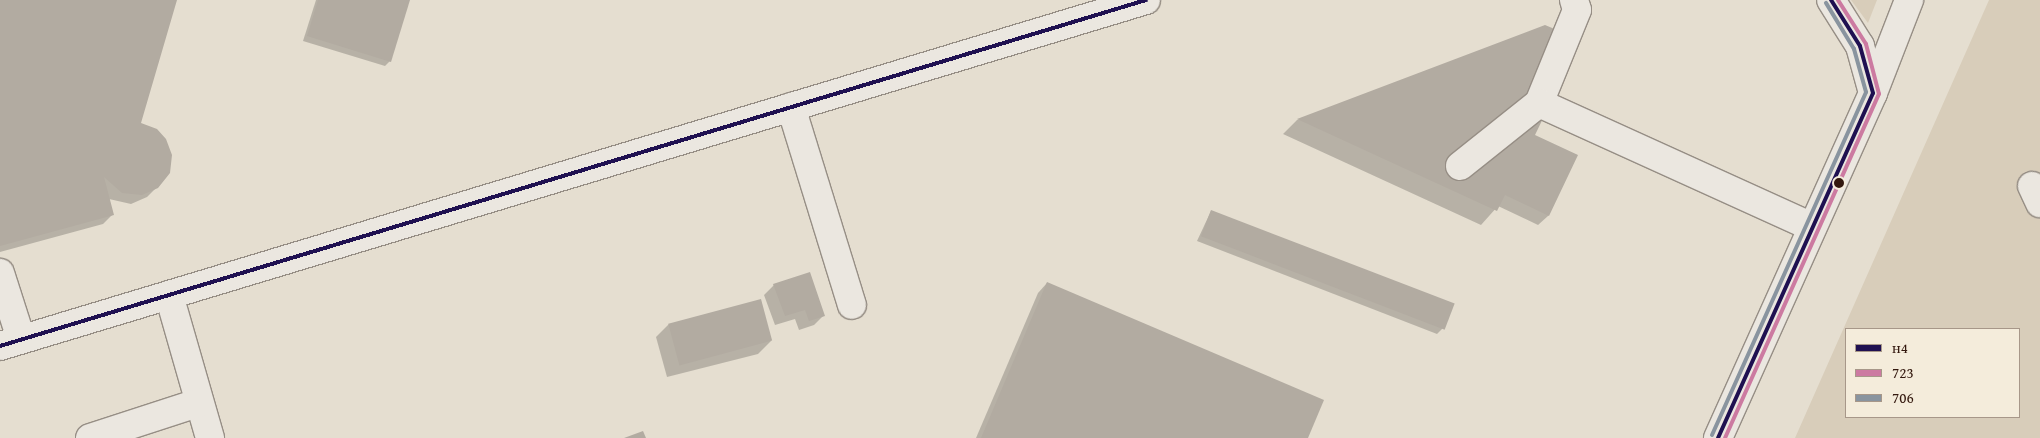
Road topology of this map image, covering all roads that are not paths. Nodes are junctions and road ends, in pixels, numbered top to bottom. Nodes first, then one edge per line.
1 (1146, 0) edge
2 (1574, 0) edge
3 (1831, 0) edge
4 (1909, 0) edge
5 (1873, 93) junction
6 (1539, 103) junction
7 (791, 107) junction
8 (1460, 166) dead end
9 (1812, 228) junction
10 (0, 273) edge
11 (169, 295) junction
12 (852, 305) dead end
13 (11, 343) edge
14 (198, 403) junction
15 (90, 438) edge
16 (210, 438) edge
17 (1718, 438) edge

1 - 7 street
2 - 6 street
3 - 5 street
4 - 5 street
5 - 9 street
6 - 8 street
6 - 9 street
7 - 11 street
7 - 12 street
9 - 17 street
10 - 13 street
11 - 13 street
11 - 14 street
14 - 15 street
14 - 16 street

